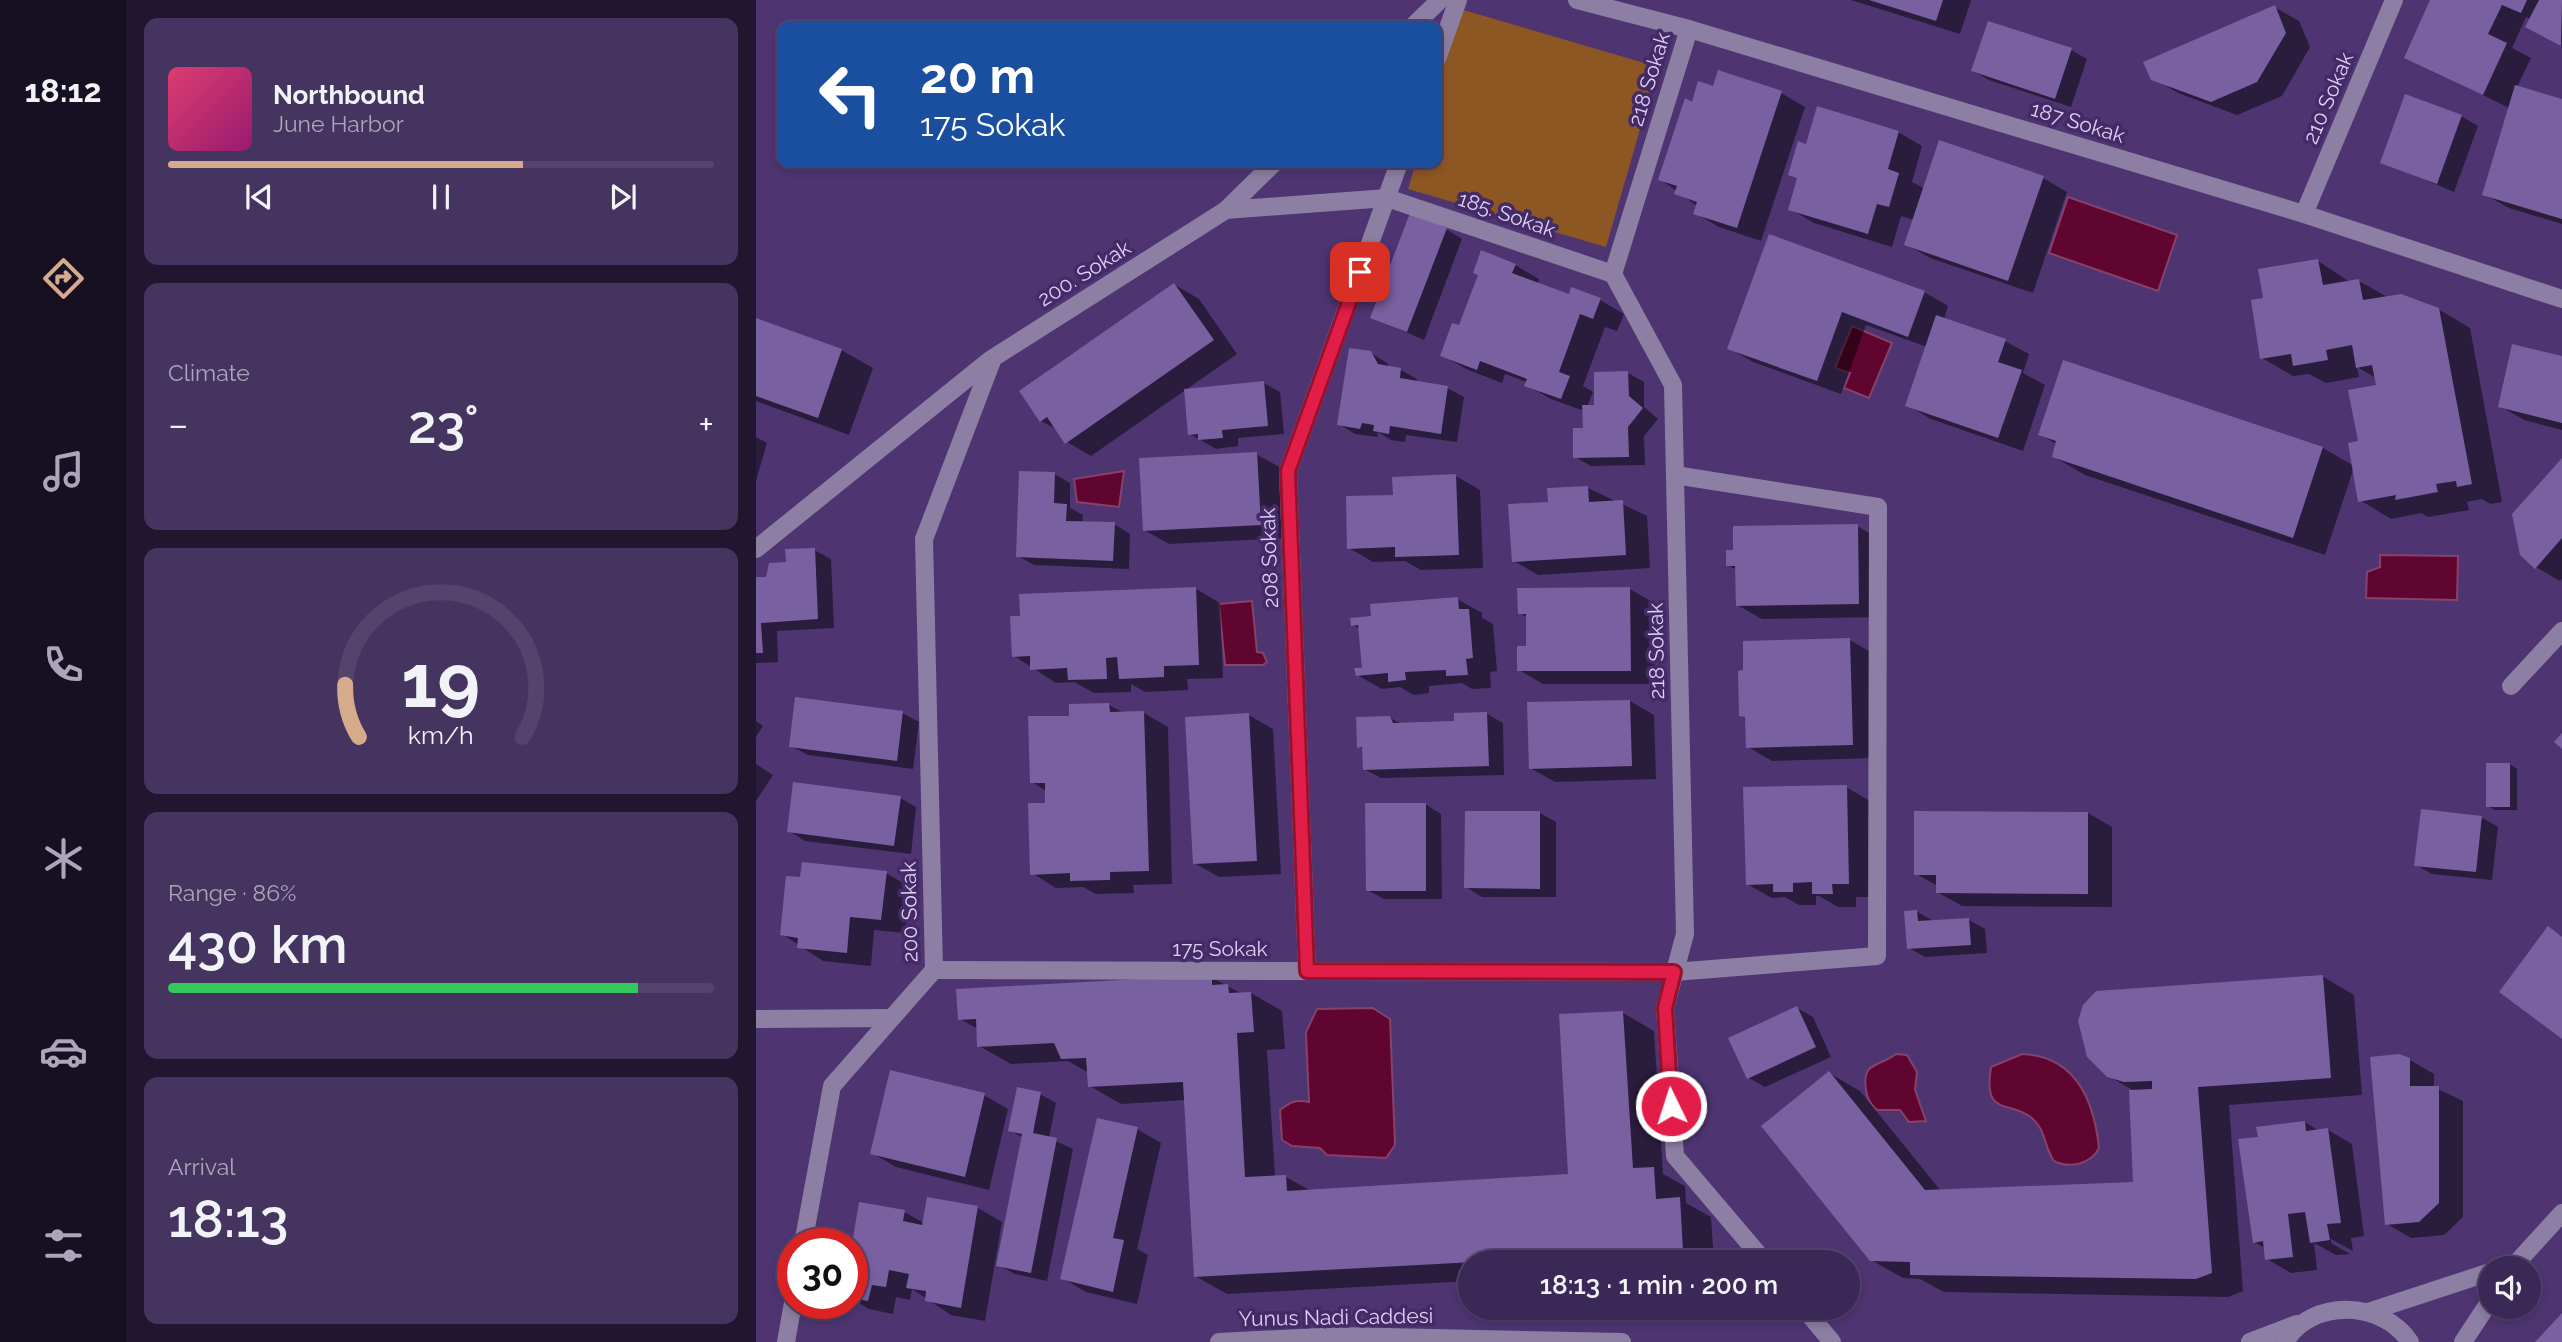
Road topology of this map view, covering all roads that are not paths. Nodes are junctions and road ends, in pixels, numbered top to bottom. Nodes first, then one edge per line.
1 (1440, 0) edge
2 (1458, 0) edge
3 (1577, 0) edge
4 (2394, 0) edge
5 (1418, 21) edge
6 (1689, 29) junction
7 (1442, 45) edge
8 (1269, 168) edge
9 (1397, 168) edge
10 (1387, 198) junction
11 (1226, 210) junction
12 (2304, 214) junction
13 (1613, 274) junction
14 (2562, 299) edge
15 (993, 358) junction
16 (1675, 475) junction
17 (756, 549) edge
18 (2562, 631) edge
19 (2511, 686) dead end
20 (934, 970) junction
21 (1307, 971) junction
22 (1674, 972) junction
23 (891, 1018) junction
24 (756, 1019) edge
25 (2562, 1213) edge
26 (806, 1228) edge
27 (1755, 1250) edge
28 (2520, 1256) edge
29 (2478, 1276) edge
30 (2368, 1312) junction
31 (2310, 1318) junction
32 (790, 1319) edge
33 (2478, 1319) edge
34 (1814, 1320) edge
35 (1512, 1341) edge
36 (786, 1342) edge
37 (1219, 1342) edge
38 (1622, 1342) edge
39 (1832, 1342) edge
40 (2250, 1342) edge
41 (2285, 1342) edge
42 (2410, 1342) edge
43 (2463, 1342) edge

1 - 5 street
2 - 7 street
3 - 6 street, 187 Sokak
4 - 12 street, 210 Sokak
6 - 12 street, 187 Sokak
6 - 13 street, 218 Sokak
8 - 11 street
9 - 10 street, 208 Sokak
10 - 11 street, 200. Sokak
10 - 13 street, 185. Sokak
10 - 21 street, 208 Sokak
11 - 15 street, 200. Sokak
12 - 14 street, 187 Sokak
13 - 16 street, 218 Sokak
15 - 17 street, 200. Sokak
15 - 20 street, 200 Sokak
16 - 22 street, 218 Sokak
16 - 22 street, 175 Sokak
18 - 19 street
20 - 21 street, 175 Sokak
20 - 23 street, 200 Sokak
21 - 22 street, 175 Sokak
22 - 27 street, 218 Sokak
23 - 24 street
23 - 26 street, 200 Sokak
25 - 28 street
29 - 30 street
30 - 31 street
30 - 42 street
31 - 40 street
31 - 41 street
32 - 36 street
33 - 43 street
34 - 39 street
35 - 37 street, Yunus Nadi Caddesi
35 - 38 street, Yunus Nadi Caddesi

